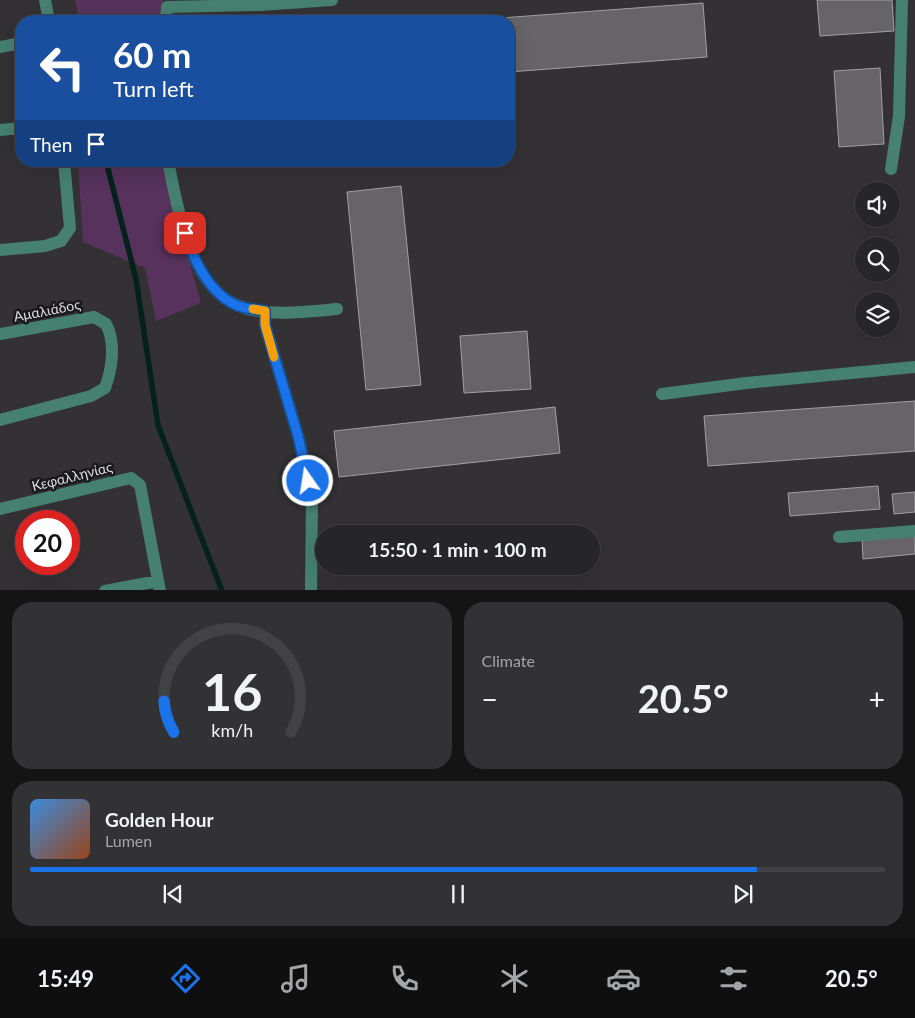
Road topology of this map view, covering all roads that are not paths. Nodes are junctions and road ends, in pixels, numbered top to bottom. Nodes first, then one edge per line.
1 (45, 0) edge
2 (332, 0) edge
3 (902, 0) edge
4 (48, 15) edge
5 (166, 15) edge
6 (15, 44) edge
7 (0, 47) edge
8 (15, 129) edge
9 (0, 130) edge
10 (65, 167) edge
11 (169, 167) edge
12 (891, 169) dead end
13 (0, 250) edge
14 (337, 309) dead end
15 (265, 311) junction
16 (0, 334) edge
17 (915, 367) edge
18 (662, 394) dead end
19 (0, 420) edge
20 (0, 509) edge
21 (915, 531) edge
22 (838, 537) dead end
23 (159, 586) edge
24 (105, 590) edge
25 (311, 590) edge

1 - 4 street
2 - 5 street
3 - 12 street
6 - 7 street
8 - 9 street
10 - 13 street
11 - 15 street
14 - 15 street
15 - 25 street
16 - 19 street, Αμαλιάδος
17 - 18 street
20 - 23 street, Κεφαλληνίας
21 - 22 street
23 - 24 street

